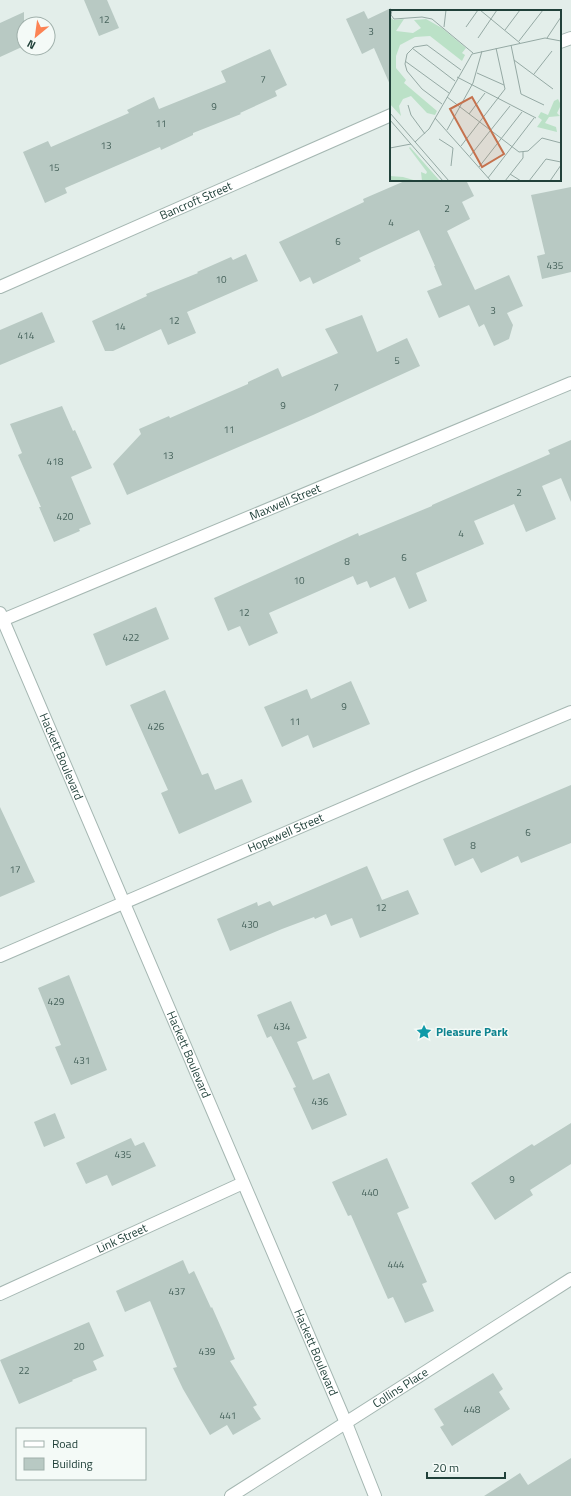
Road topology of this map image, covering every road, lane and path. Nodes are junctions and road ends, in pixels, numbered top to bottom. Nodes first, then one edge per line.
1 (571, 38) edge
2 (561, 42) edge
3 (390, 115) edge
4 (0, 287) edge
5 (571, 382) edge
6 (1, 618) edge
7 (571, 712) edge
8 (124, 903) junction
9 (0, 956) edge
10 (243, 1183) junction
11 (571, 1279) edge
12 (0, 1294) edge
13 (346, 1423) junction
14 (231, 1496) edge
15 (375, 1496) edge

1 - 2 street
3 - 4 street, Bancroft Street
5 - 6 street, Maxwell Street
6 - 8 street, Hackett Boulevard
7 - 8 street, Hopewell Street
8 - 9 street, Hopewell Street
8 - 10 street, Hackett Boulevard
10 - 12 street, Link Street
10 - 13 street, Hackett Boulevard
11 - 13 street, Collins Place
13 - 14 street, Collins Place
13 - 15 street, Hackett Boulevard

